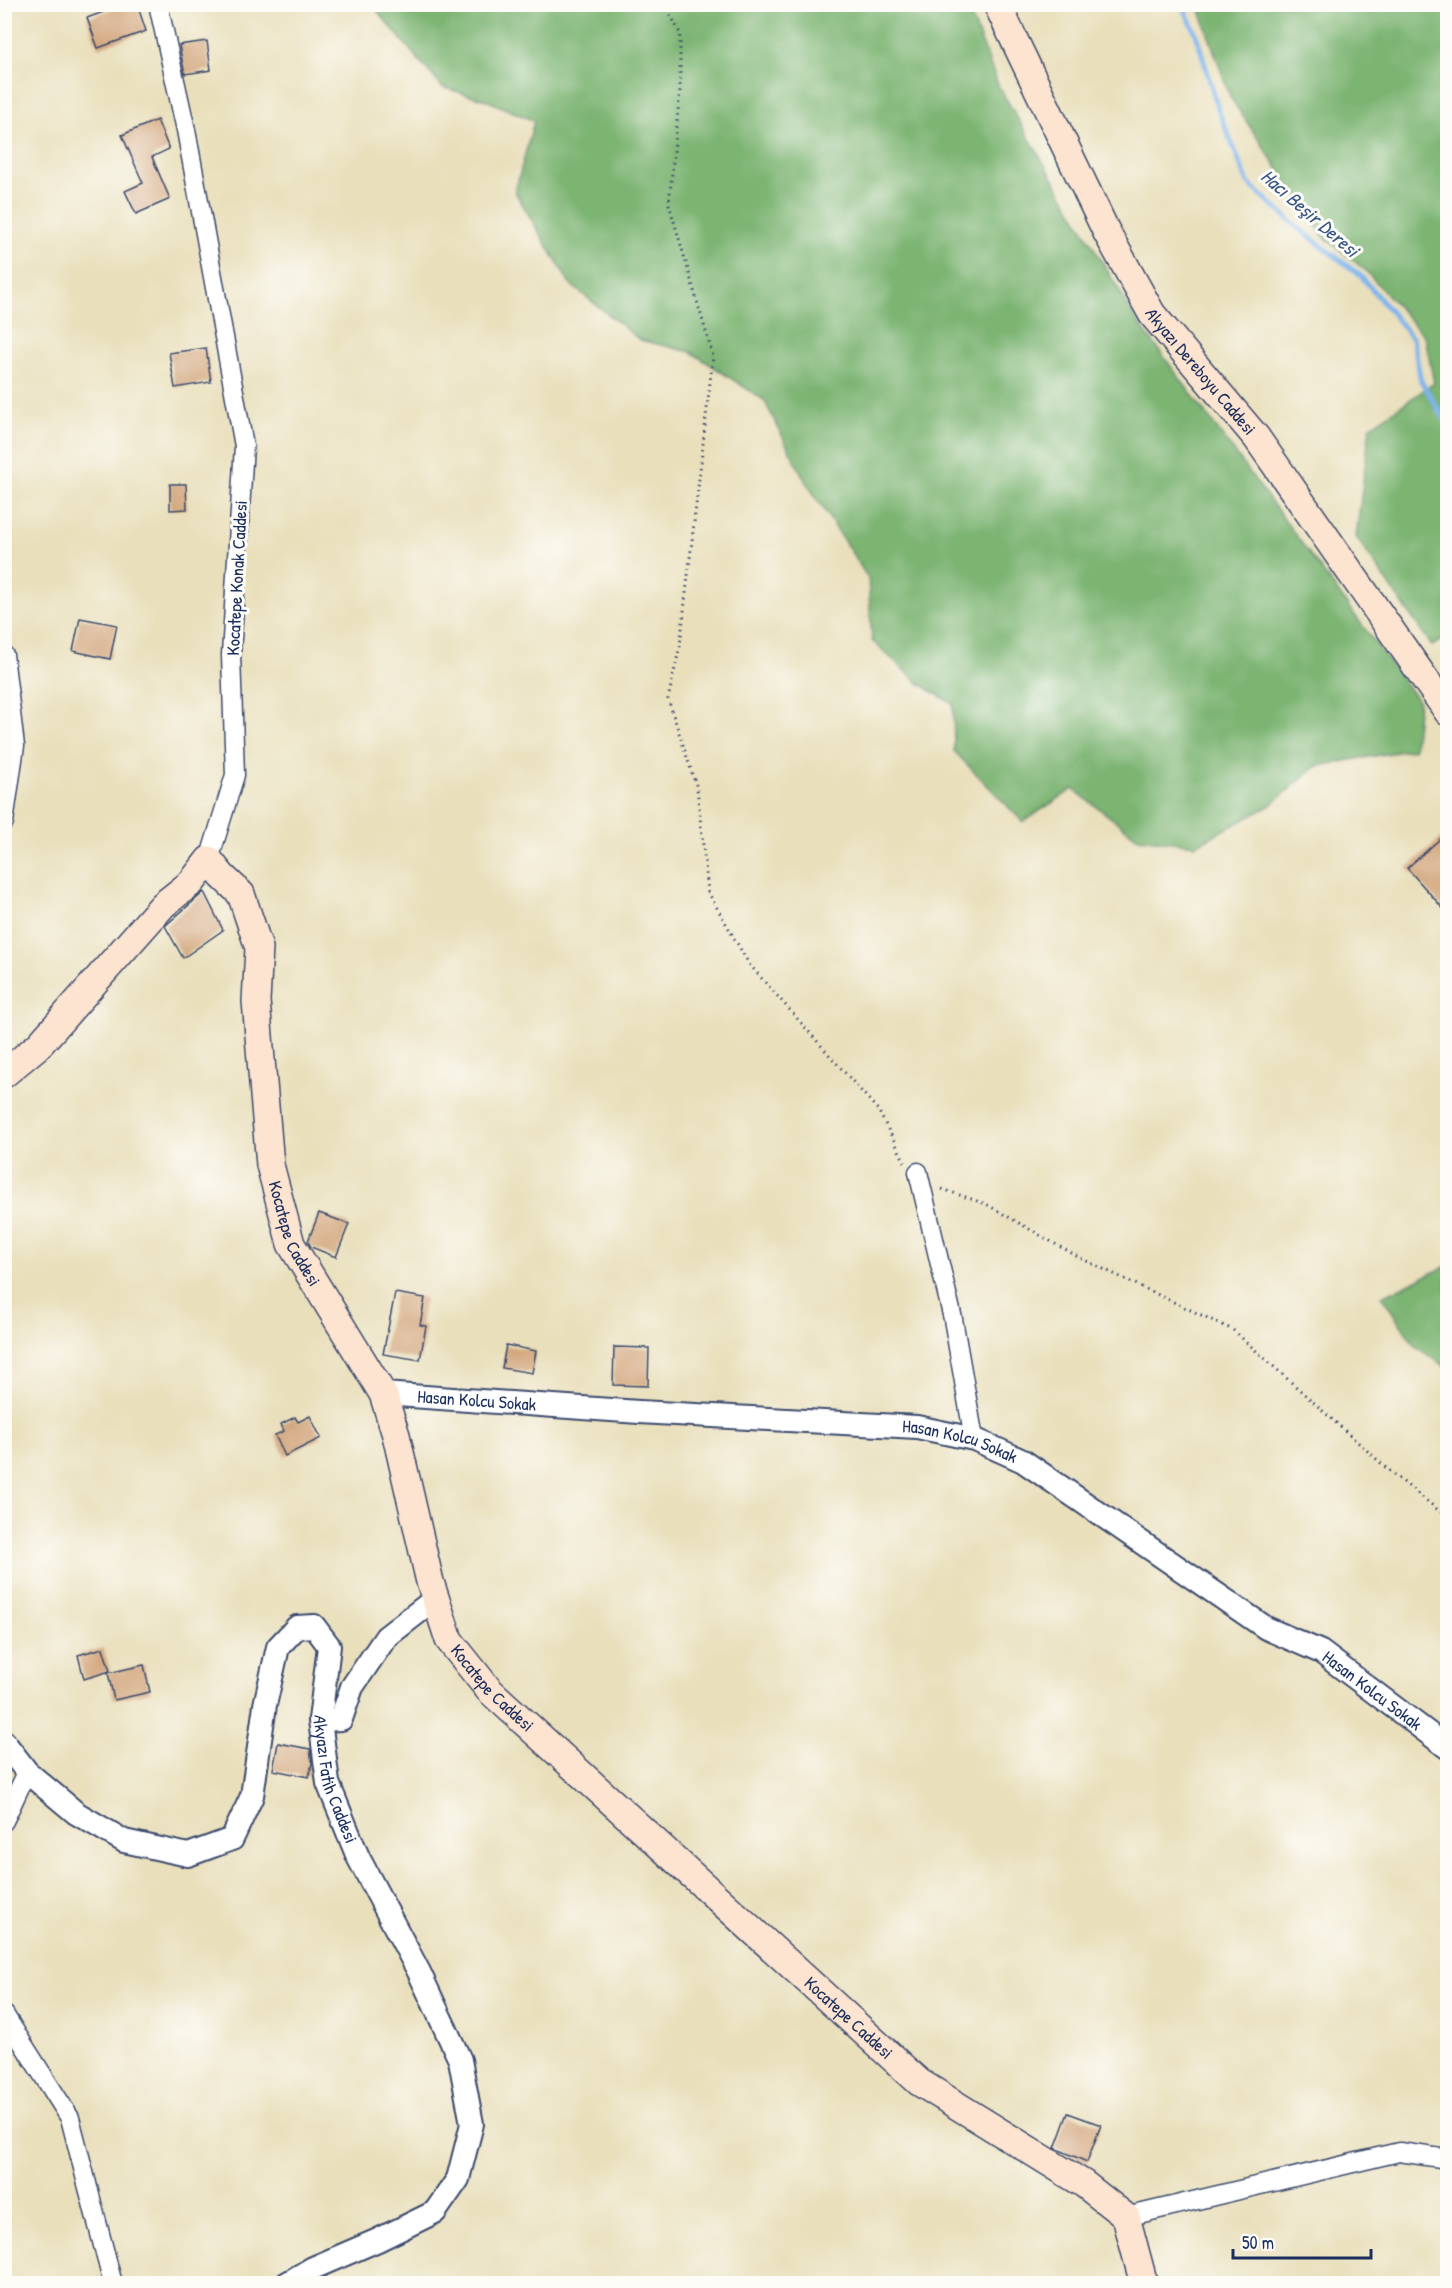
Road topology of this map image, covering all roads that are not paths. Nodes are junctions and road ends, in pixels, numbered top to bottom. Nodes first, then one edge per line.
1 (158, 4) edge
2 (997, 4) edge
3 (4, 655) edge
4 (1448, 712) edge
5 (4, 822) edge
6 (209, 860) junction
7 (4, 1074) edge
8 (918, 1172) road end
9 (383, 1394) junction
10 (974, 1439) junction
11 (435, 1599) junction
12 (320, 1720) junction
13 (4, 1742) edge
14 (1446, 1750) edge
15 (27, 1772) junction
16 (4, 1821) edge
17 (4, 2014) edge
18 (1448, 2158) edge
19 (1126, 2217) junction
20 (113, 2283) edge
21 (286, 2283) edge
22 (1144, 2283) edge

1 - 6 street, Kocatepe Konak Caddesi
2 - 4 main road, Akyazı Dereboyu Caddesi
3 - 5 street
6 - 7 main road, Kocatepe Konak Caddesi
6 - 9 main road, Kocatepe Caddesi
8 - 10 street
9 - 10 street, Hasan Kolcu Sokak
9 - 11 main road, Kocatepe Caddesi
10 - 14 street, Hasan Kolcu Sokak
11 - 12 street
11 - 19 main road, Kocatepe Caddesi
12 - 15 street, Akyazı Fatih Caddesi
12 - 21 street, Akyazı Fatih Caddesi
13 - 15 street
15 - 16 street
17 - 20 street
18 - 19 street
19 - 22 main road

